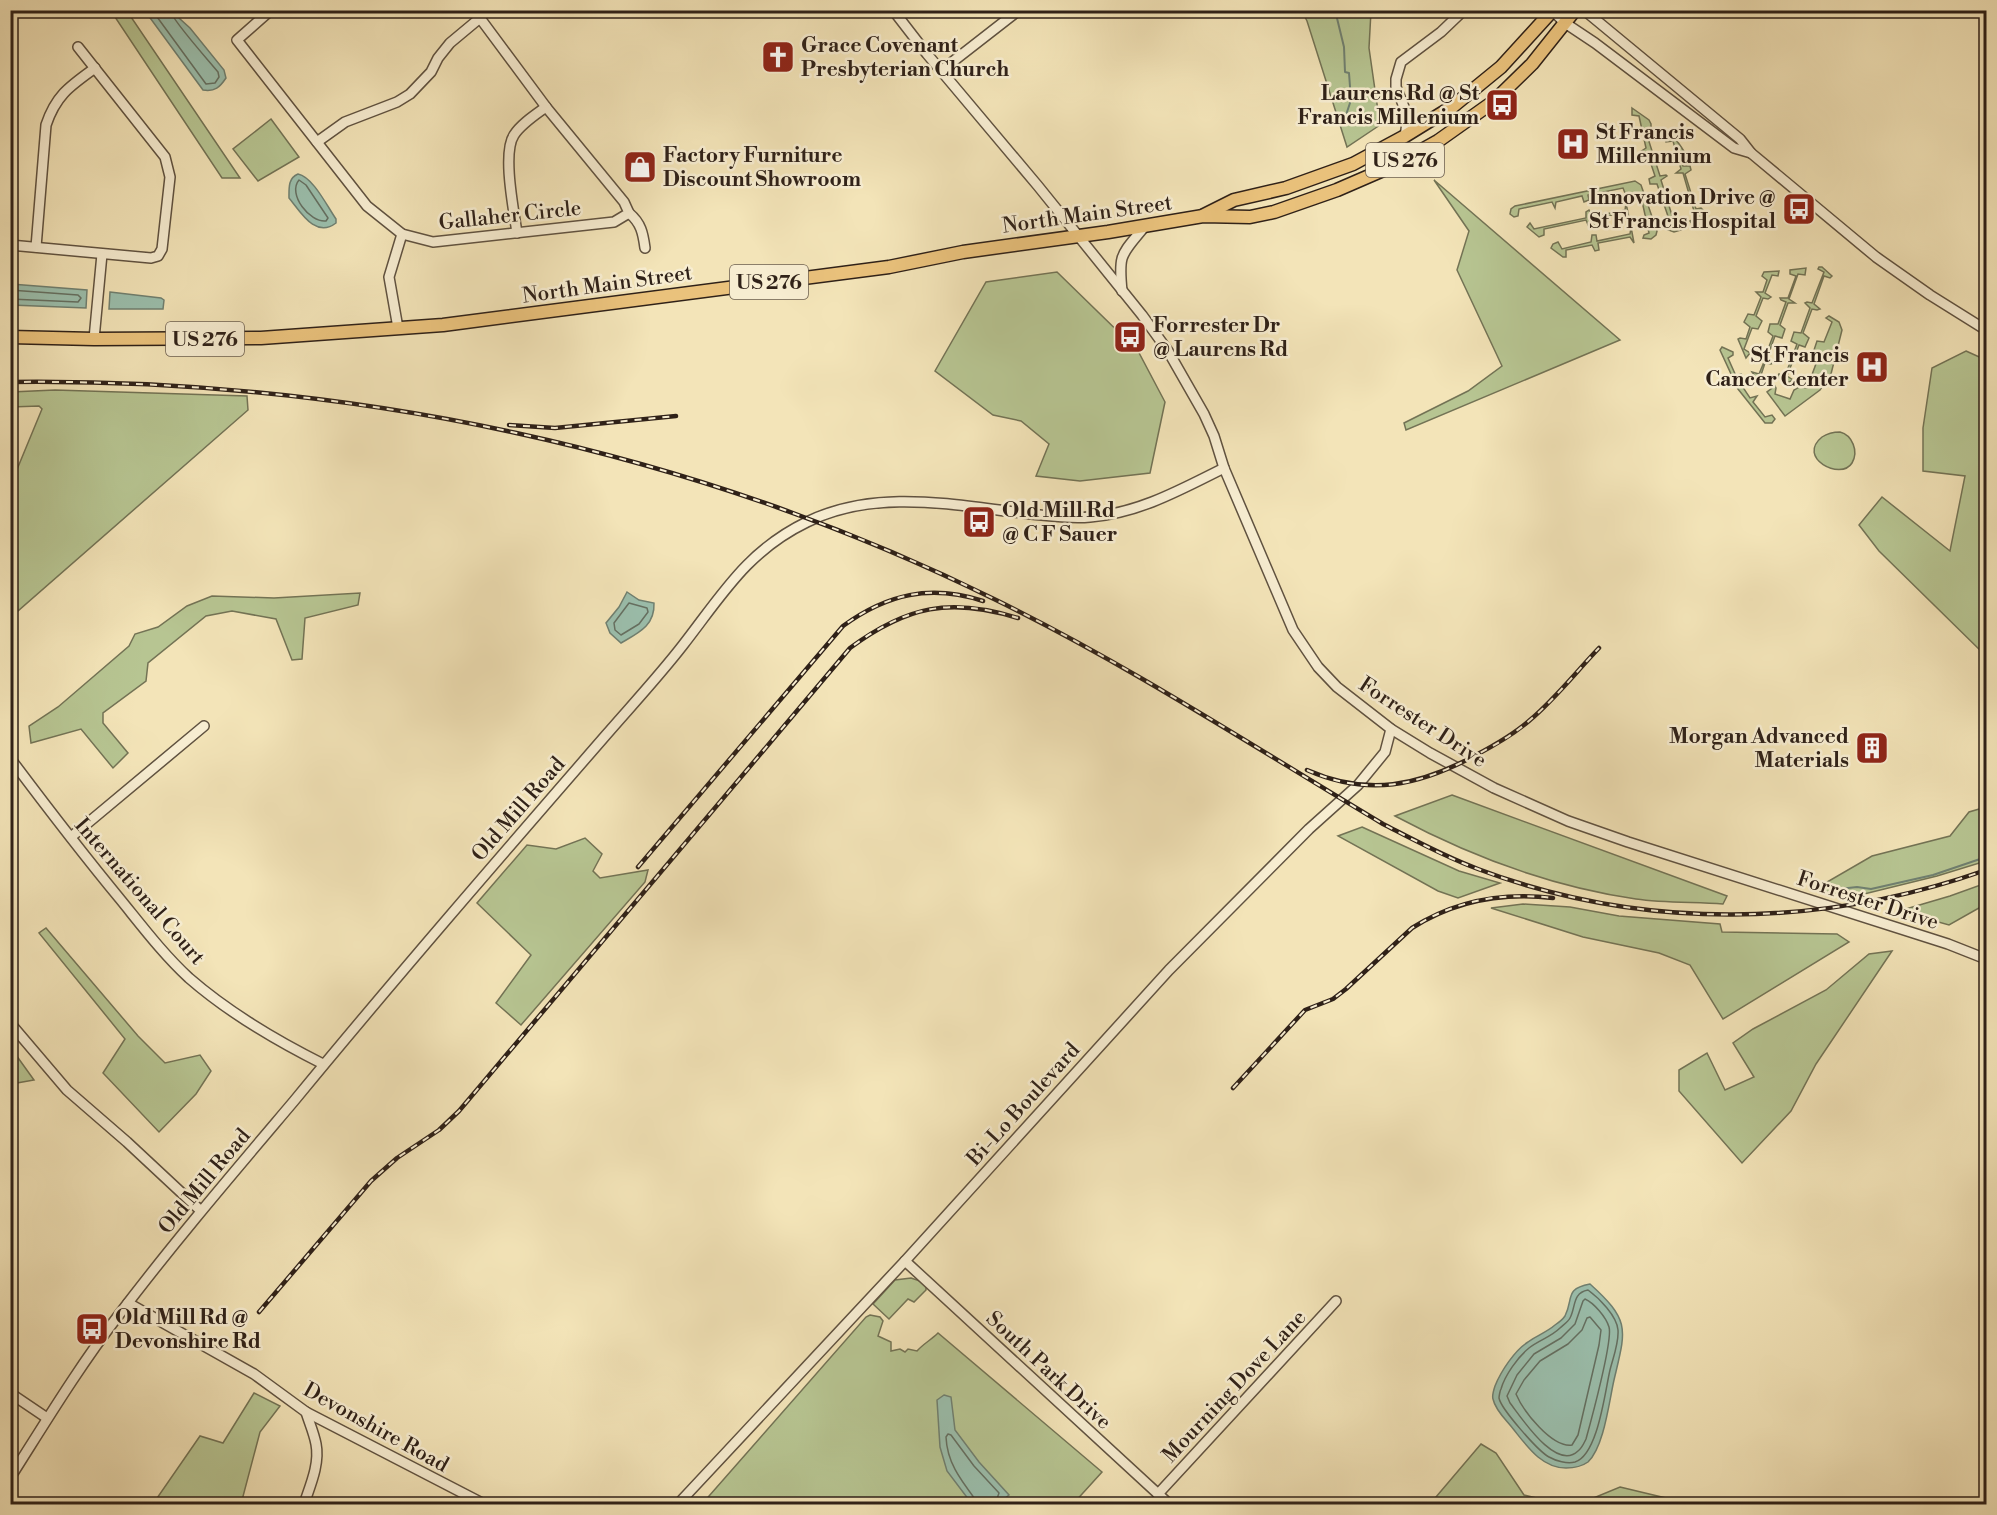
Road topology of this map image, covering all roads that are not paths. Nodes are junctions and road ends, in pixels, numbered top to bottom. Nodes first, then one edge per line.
1 (271, 10) edge
2 (893, 10) edge
3 (1019, 10) edge
4 (1464, 10) edge
5 (1575, 10) edge
6 (1584, 10) edge
7 (1553, 11) edge
8 (477, 14) edge
9 (1565, 23) junction
10 (78, 47) dead end
11 (95, 68) junction
12 (942, 70) junction
13 (546, 107) junction
14 (1408, 117) junction
15 (1428, 122) junction
16 (1405, 136) junction
17 (317, 142) junction
18 (1751, 153) junction
19 (629, 213) junction
20 (1203, 216) junction
21 (1144, 226) junction
22 (518, 233) junction
23 (402, 234) junction
24 (1077, 236) junction
25 (10, 245) edge
26 (36, 247) junction
27 (645, 248) dead end
28 (102, 254) junction
29 (1122, 291) junction
30 (398, 328) junction
31 (1986, 330) edge
32 (10, 337) edge
33 (94, 339) junction
34 (1224, 468) junction
35 (204, 726) dead end
36 (1391, 729) junction
37 (10, 758) edge
38 (71, 837) junction
39 (1986, 959) edge
40 (10, 1023) edge
41 (323, 1064) junction
42 (201, 1211) junction
43 (905, 1261) junction
44 (1336, 1301) dead end
45 (128, 1303) junction
46 (10, 1393) edge
47 (306, 1412) junction
48 (47, 1418) junction
49 (10, 1478) edge
50 (1158, 1494) junction
51 (305, 1504) edge
52 (484, 1504) edge
53 (678, 1504) edge
54 (1169, 1504) edge

1 - 17 street, Gallaher Circle
2 - 12 street, Forrester Drive
3 - 12 street
4 - 14 street
5 - 9 main road, US 276
6 - 18 street
7 - 9 street
7 - 15 main road, US 276
8 - 13 street, Gallaher Circle
8 - 17 street
9 - 18 street
9 - 20 main road, US 276
10 - 11 street
11 - 26 street
11 - 28 street
12 - 24 street, Forrester Drive
13 - 19 street, Gallaher Circle
13 - 22 street
14 - 15 street
14 - 16 street
15 - 16 main road, US 276
16 - 20 main road, US 276
17 - 23 street, Gallaher Circle
18 - 31 street
19 - 22 street, Gallaher Circle
19 - 27 street
20 - 21 main road, North Main Street / US 276
21 - 24 main road, North Main Street / US 276
21 - 29 street
22 - 23 street, Gallaher Circle
23 - 30 street
24 - 29 street, Forrester Drive
24 - 30 main road, North Main Street / US 276
25 - 26 street
26 - 28 street
28 - 33 street
29 - 34 street, Forrester Drive
30 - 33 main road, North Main Street / US 276
32 - 33 main road, North Main Street / US 276
34 - 36 street, Forrester Drive
34 - 41 street, Old Mill Road
35 - 38 street
36 - 39 street, Forrester Drive
36 - 43 street, Bi-Lo Boulevard
37 - 38 street, International Court
38 - 41 street, International Court
40 - 42 street
41 - 42 street, Old Mill Road
42 - 45 street, Old Mill Road
43 - 50 street, South Park Drive
43 - 53 street, Bi-Lo Boulevard
44 - 50 street, Mourning Dove Lane
45 - 47 street, Devonshire Road
45 - 48 street, Old Mill Road
46 - 48 street
47 - 51 street
47 - 52 street, Devonshire Road
48 - 49 street, Old Mill Road
50 - 54 street, South Park Drive

